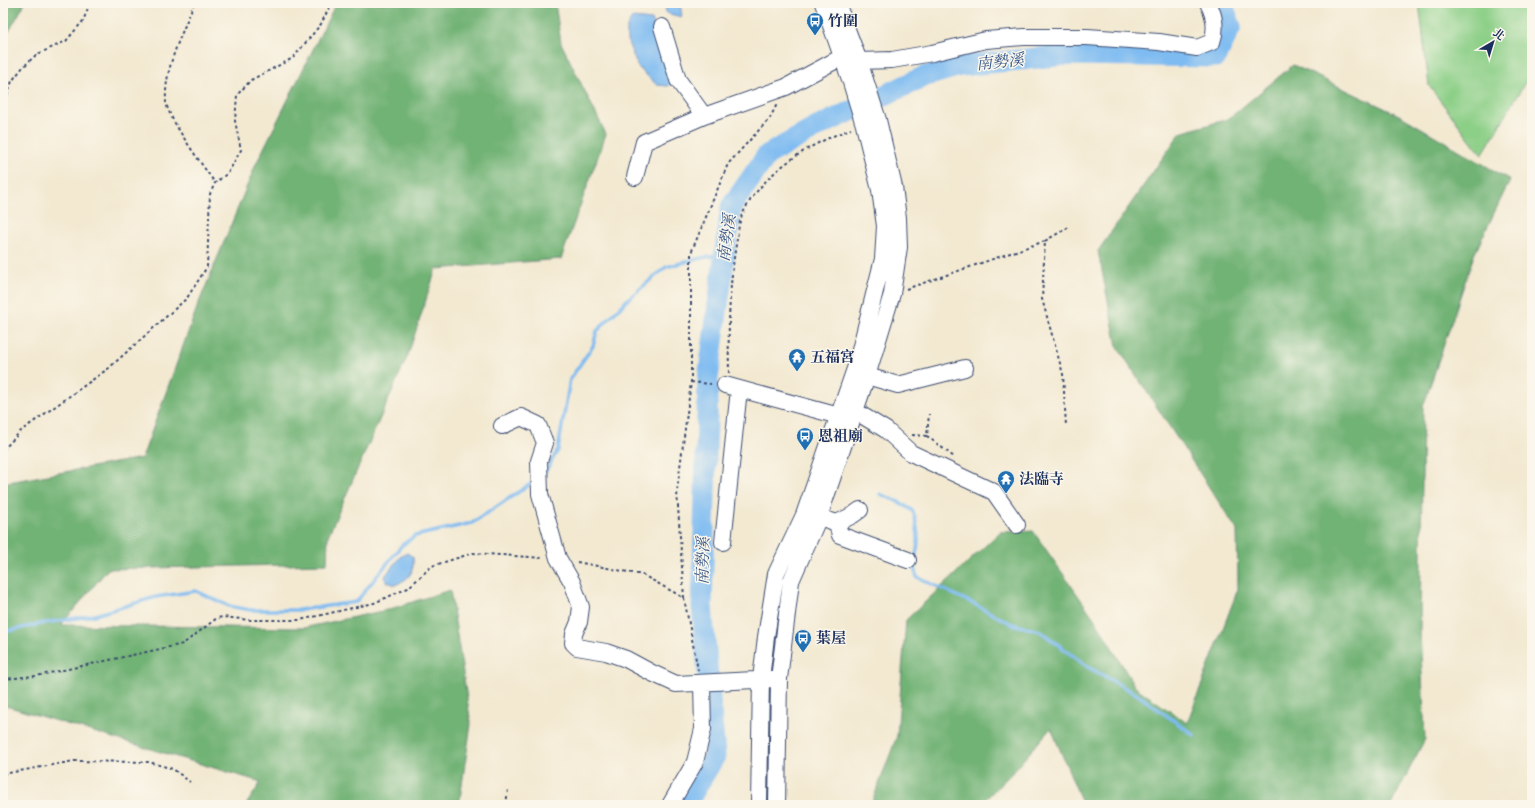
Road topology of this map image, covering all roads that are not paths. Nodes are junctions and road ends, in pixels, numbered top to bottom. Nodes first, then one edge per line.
1 (823, 3) edge
2 (837, 3) edge
3 (1208, 3) edge
4 (662, 27) dead end
5 (842, 57) junction
6 (859, 61) junction
7 (857, 78) junction
8 (704, 116) junction
9 (868, 122) junction
10 (635, 177) dead end
11 (876, 292) junction
12 (892, 294) junction
13 (965, 368) dead end
14 (867, 376) junction
15 (855, 411) junction
16 (839, 416) junction
17 (502, 426) dead end
18 (860, 510) dead end
19 (811, 516) junction
20 (837, 523) junction
21 (1017, 525) dead end
22 (723, 542) dead end
23 (908, 560) dead end
24 (757, 679) junction
25 (779, 679) junction
26 (702, 683) junction
27 (670, 805) edge
28 (759, 805) edge
29 (777, 805) edge

1 - 5 street
2 - 6 street
3 - 6 street
4 - 8 street
5 - 6 street
5 - 7 street
5 - 8 street
6 - 7 street
7 - 9 street
8 - 10 street
9 - 11 street
9 - 12 street
11 - 12 street
11 - 16 street
12 - 14 street
13 - 14 street
14 - 15 street
15 - 16 street
15 - 19 street
15 - 21 street
16 - 19 street
16 - 22 street
17 - 26 street
18 - 20 street
19 - 20 street
19 - 24 street
19 - 25 street
20 - 23 street
24 - 25 street
24 - 26 street
24 - 28 street
25 - 29 street
26 - 27 street

